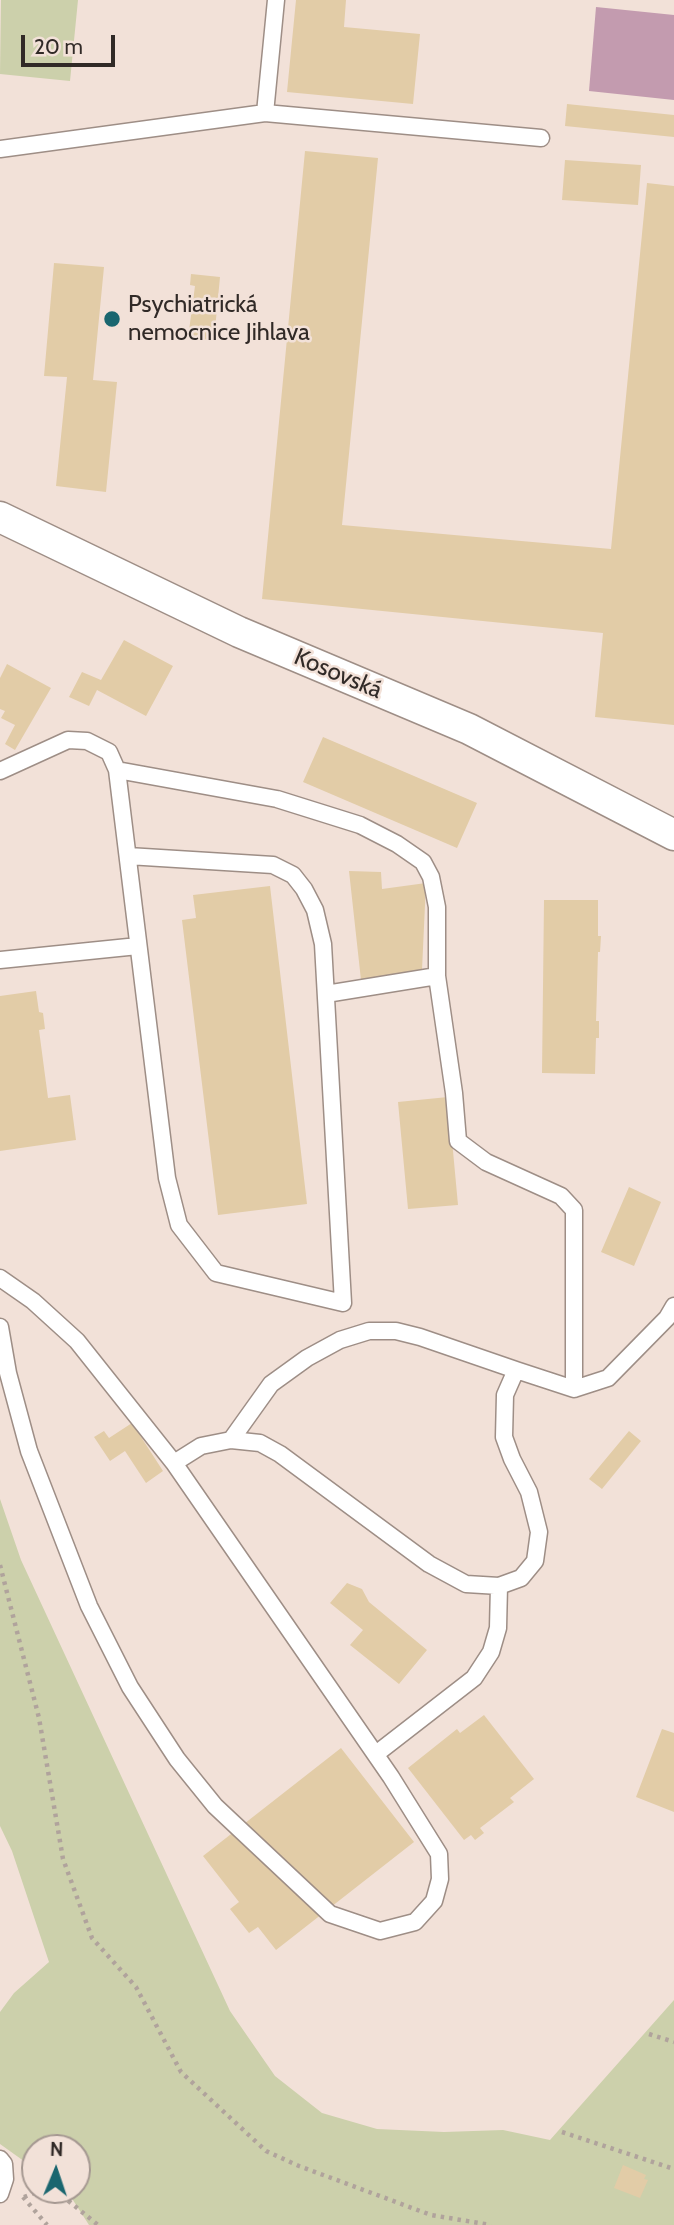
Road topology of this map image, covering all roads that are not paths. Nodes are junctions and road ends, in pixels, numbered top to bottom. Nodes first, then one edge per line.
1 (276, 0) edge
2 (265, 113) junction
3 (541, 138) dead end
4 (0, 149) edge
5 (0, 517) edge
6 (117, 770) junction
7 (0, 771) edge
8 (674, 835) edge
9 (128, 856) junction
10 (138, 946) junction
11 (0, 960) edge
12 (437, 976) junction
13 (326, 995) junction
14 (0, 1278) edge
15 (674, 1306) edge
16 (0, 1327) edge
17 (516, 1370) junction
18 (574, 1389) junction
19 (231, 1440) junction
20 (173, 1463) junction
21 (499, 1586) junction
22 (376, 1754) junction
23 (0, 2159) edge
24 (1, 2193) edge

1 - 2 lane
2 - 3 lane
2 - 4 lane
5 - 8 street, Kosovská
6 - 7 lane
6 - 9 lane
6 - 12 lane
9 - 10 lane
9 - 13 lane
10 - 11 lane
10 - 13 lane
12 - 13 lane
12 - 18 lane
14 - 20 lane
15 - 18 lane
16 - 22 lane
17 - 18 lane
17 - 19 lane
17 - 21 lane
19 - 20 lane
19 - 21 lane
20 - 22 lane
21 - 22 lane
23 - 24 lane

